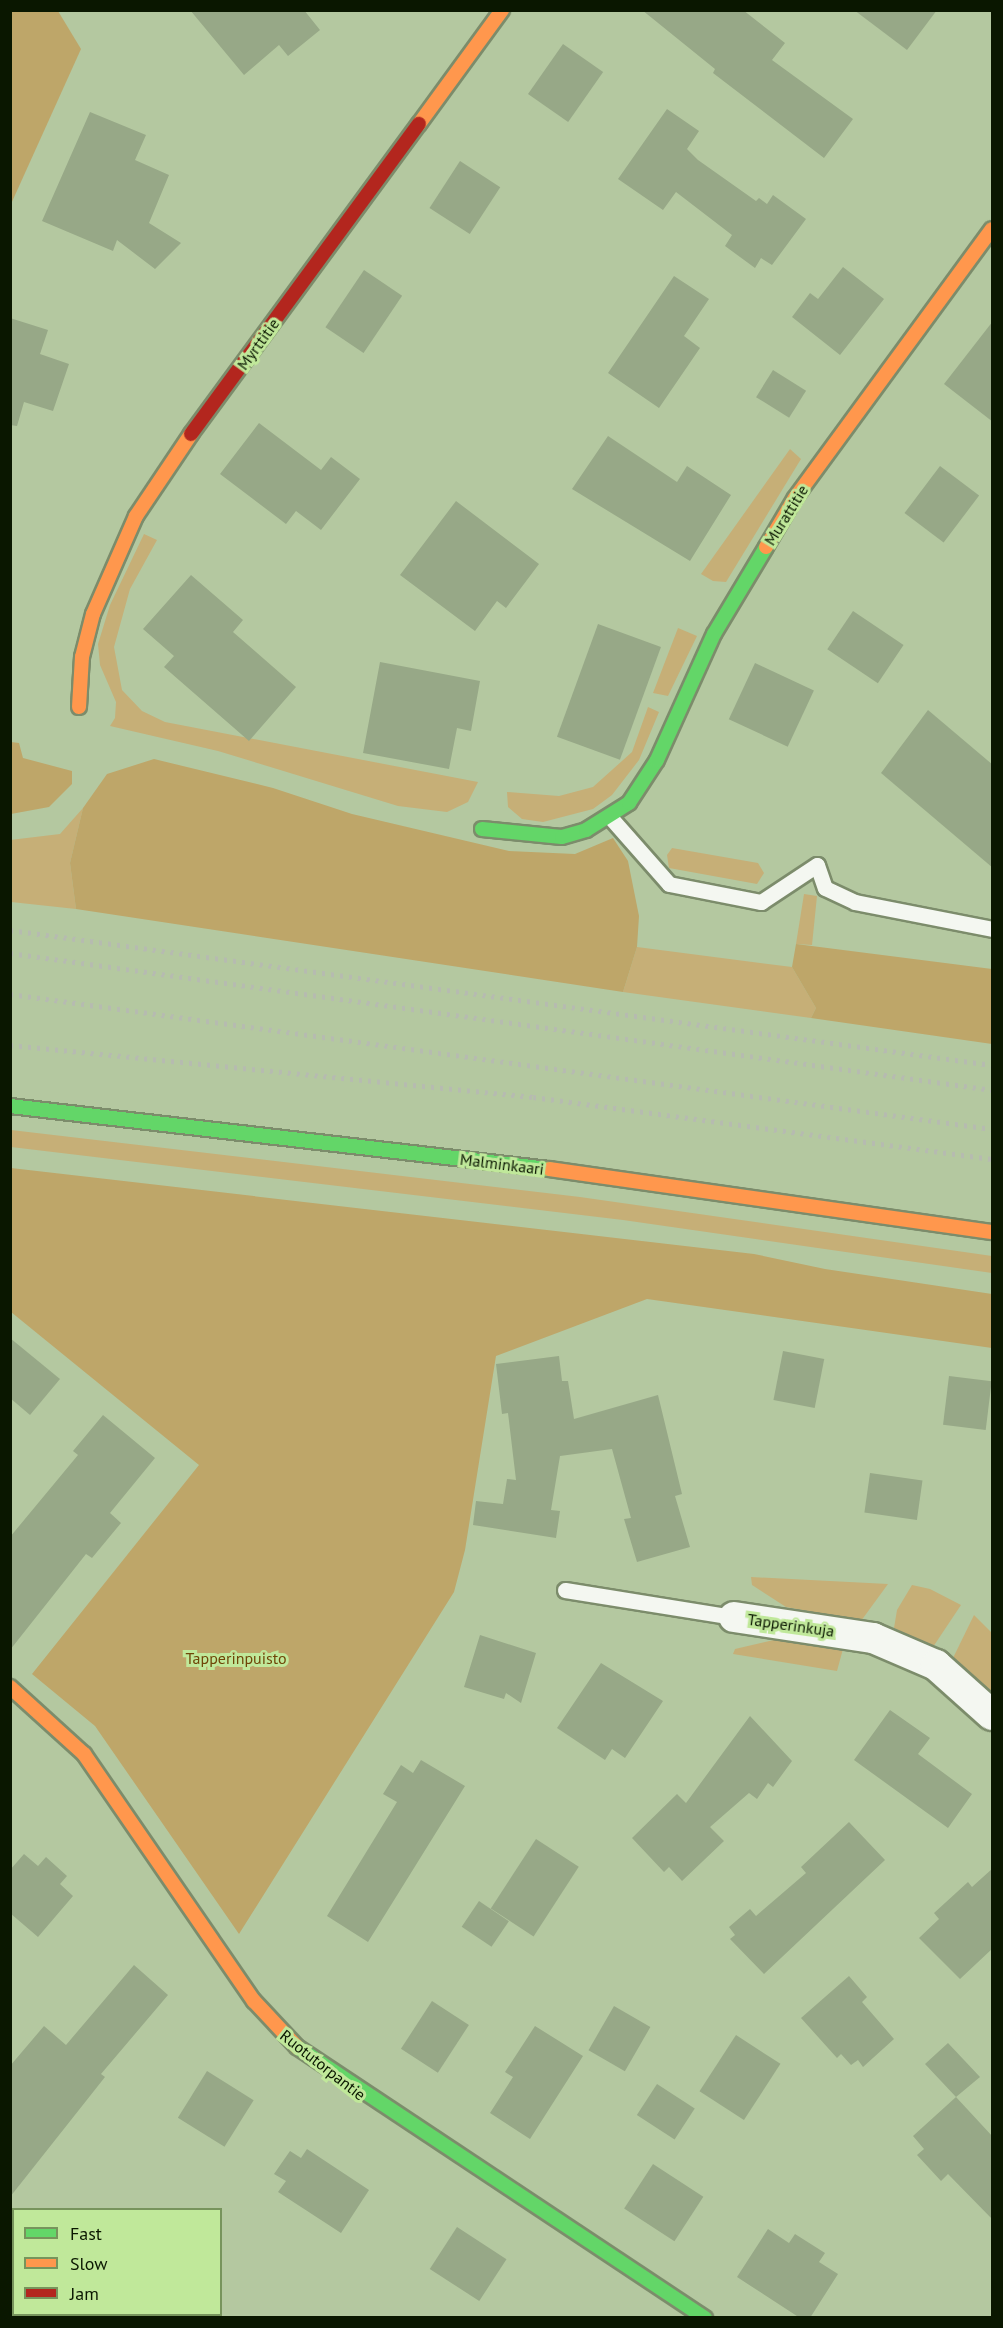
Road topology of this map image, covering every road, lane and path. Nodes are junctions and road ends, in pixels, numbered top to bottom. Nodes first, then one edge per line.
1 (502, 10) edge
2 (993, 229) edge
3 (79, 707) dead end
4 (610, 818) junction
5 (482, 829) dead end
6 (993, 929) edge
7 (10, 1106) edge
8 (993, 1232) edge
9 (566, 1590) dead end
10 (734, 1617) joint
11 (10, 1687) edge
12 (993, 1715) edge
13 (705, 2318) edge

1 - 3 street, Myrttitie
2 - 4 street, Murattitie
4 - 5 street
4 - 6 lane
7 - 8 street, Malminkaari
9 - 10 lane, Tapperinkuja
10 - 12 street, Tapperinkuja
11 - 13 street, Ruotutorpantie

